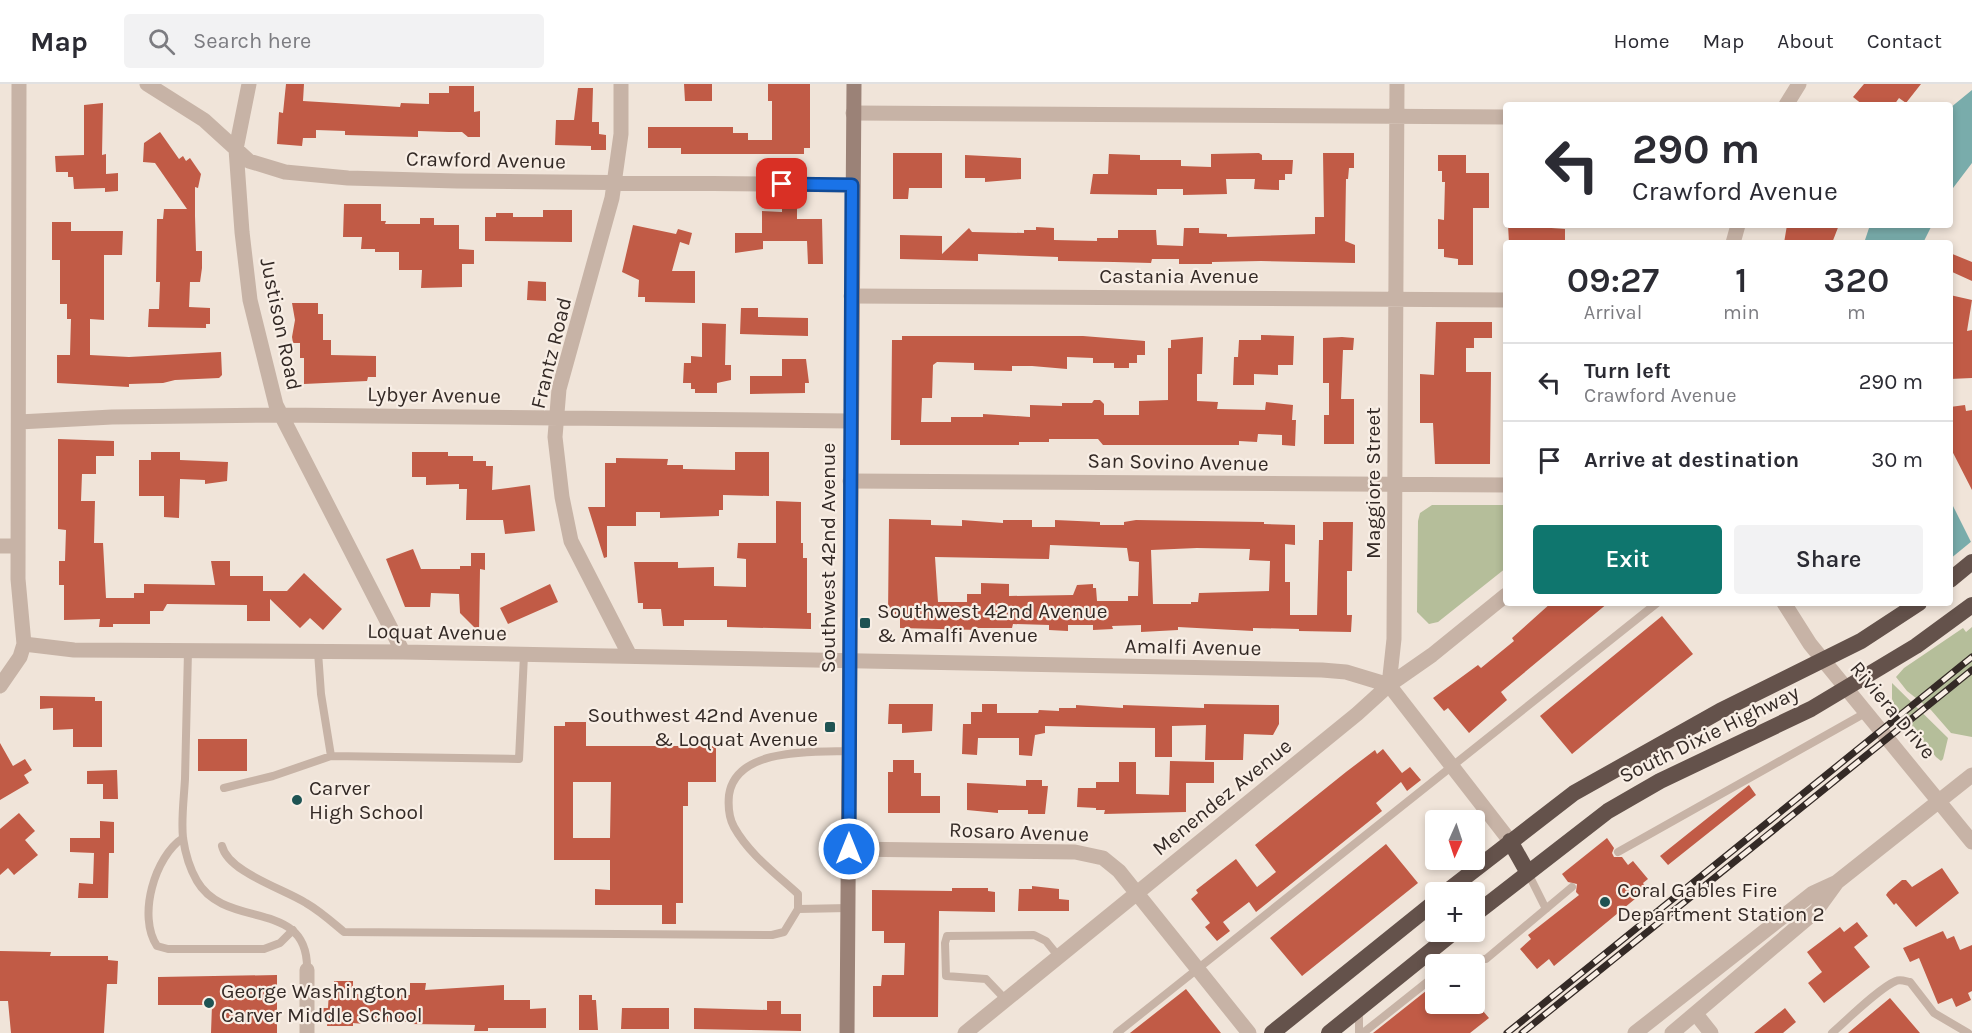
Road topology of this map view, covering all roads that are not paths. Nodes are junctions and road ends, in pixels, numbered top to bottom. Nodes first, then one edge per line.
1 (20, 84) edge
2 (147, 84) edge
3 (249, 84) edge
4 (621, 84) edge
5 (854, 84) edge
6 (1397, 84) edge
7 (1799, 84) edge
8 (1788, 102) edge
9 (854, 113) junction
10 (1396, 116) junction
11 (1503, 117) edge
12 (236, 150) junction
13 (615, 182) junction
14 (852, 185) junction
15 (851, 296) junction
16 (1394, 299) junction
17 (1503, 300) edge
18 (282, 415) junction
19 (555, 417) junction
20 (850, 421) junction
21 (19, 422) junction
22 (850, 481) junction
23 (1393, 485) junction
24 (1503, 485) edge
25 (0, 546) edge
26 (18, 546) junction
27 (1972, 562) edge
28 (1953, 578) edge
29 (1503, 597) edge
30 (1972, 605) edge
31 (1653, 606) edge
32 (1786, 606) edge
33 (1915, 606) edge
34 (24, 644) junction
35 (188, 651) junction
36 (318, 652) junction
37 (403, 652) junction
38 (524, 655) junction
39 (630, 656) junction
40 (1823, 660) junction
41 (849, 661) junction
42 (1389, 685) junction
43 (0, 686) edge
44 (1848, 688) junction
45 (1868, 711) junction
46 (849, 751) junction
47 (331, 756) junction
48 (1452, 767) junction
49 (1972, 775) edge
50 (224, 788) dead end
51 (1940, 801) junction
52 (183, 838) junction
53 (1510, 841) junction
54 (1972, 842) edge
55 (222, 846) dead end
56 (849, 849) junction
57 (1617, 852) dead end
58 (1527, 873) junction
59 (1459, 882) edge
60 (1837, 882) junction
61 (1572, 887) dead end
62 (1136, 893) junction
63 (1485, 906) edge
64 (848, 908) junction
65 (798, 909) junction
66 (1546, 909) junction
67 (1425, 910) edge
68 (293, 930) junction
69 (1442, 942) edge
70 (1059, 957) junction
71 (1485, 959) edge
72 (1197, 968) junction
73 (307, 970) joint
74 (1425, 984) edge
75 (1006, 1000) junction
76 (1359, 1009) junction
77 (1696, 1014) junction
78 (307, 1033) edge
79 (847, 1033) edge
80 (965, 1033) edge
81 (1117, 1033) edge
82 (1249, 1033) edge
83 (1272, 1033) edge
84 (1329, 1033) edge
85 (1361, 1033) edge
86 (1635, 1033) edge
87 (1672, 1033) edge
88 (1712, 1033) edge
89 (1832, 1033) edge
90 (1968, 1033) edge

1 - 21 street
2 - 12 street, Crawford Avenue
3 - 12 street, Justison Road
4 - 13 street, Frantz Road
5 - 9 main road, Southwest 42nd Avenue
6 - 10 street, Maggiore Street
7 - 8 street
9 - 10 street
9 - 14 main road, Southwest 42nd Avenue
10 - 11 street
10 - 16 street, Maggiore Street
12 - 13 street, Crawford Avenue
12 - 18 street, Justison Road
13 - 14 street, Crawford Avenue
13 - 19 street, Frantz Road
14 - 15 main road, Southwest 42nd Avenue
15 - 16 street, Castania Avenue
15 - 20 main road, Southwest 42nd Avenue
16 - 17 street, Castania Avenue
16 - 23 street, Maggiore Street
18 - 19 street, Lybyer Avenue
18 - 21 street, Lybyer Avenue
18 - 37 street, Justison Road
19 - 20 street, Lybyer Avenue
19 - 39 street, Frantz Road
20 - 22 main road, Southwest 42nd Avenue
21 - 26 street
22 - 23 street, San Sovino Avenue
22 - 41 main road, Southwest 42nd Avenue
23 - 24 street, San Sovino Avenue
23 - 42 street, Maggiore Street
25 - 26 street
26 - 34 street
27 - 28 highway
29 - 42 street, Menendez Avenue
30 - 44 highway, South Dixie Highway
31 - 48 lane
32 - 40 street, Riviera Drive
33 - 40 highway, South Dixie Highway
34 - 35 street, Loquat Avenue
34 - 43 street
35 - 36 street, Loquat Avenue
35 - 52 lane
36 - 37 street, Loquat Avenue
36 - 47 lane
37 - 38 street, Loquat Avenue
38 - 39 street, Loquat Avenue
38 - 47 lane
39 - 41 street, Loquat Avenue
40 - 44 street, Riviera Drive
40 - 53 highway, South Dixie Highway
41 - 42 street, Amalfi Avenue
41 - 46 main road, Southwest 42nd Avenue
42 - 48 street
42 - 62 street, Menendez Avenue
44 - 45 street, Riviera Drive
44 - 58 highway, South Dixie Highway
45 - 51 street, Riviera Drive
45 - 57 lane
46 - 56 main road, Southwest 42nd Avenue
46 - 65 lane
47 - 50 lane
48 - 53 street
48 - 72 lane
49 - 51 street
51 - 54 street, Riviera Drive
51 - 60 street
52 - 68 lane
52 - 68 lane
53 - 58 highway
53 - 59 highway, South Dixie Highway
55 - 65 lane
56 - 62 street, Rosaro Avenue
56 - 64 main road, Southwest 42nd Avenue
58 - 63 highway, South Dixie Highway
58 - 66 lane
60 - 77 street
60 - 86 street
61 - 66 lane
62 - 70 street, Menendez Avenue
62 - 72 street, Rosaro Avenue
64 - 65 lane
64 - 79 main road, Southwest 42nd Avenue
66 - 71 lane
67 - 83 highway
68 - 73 lane
69 - 76 highway
70 - 75 street, Menendez Avenue
70 - 75 lane
72 - 81 lane
72 - 82 street, Rosaro Avenue
73 - 78 street
74 - 85 lane
75 - 80 street, Menendez Avenue
76 - 84 highway
76 - 85 lane
77 - 87 street
77 - 88 street
89 - 90 lane

